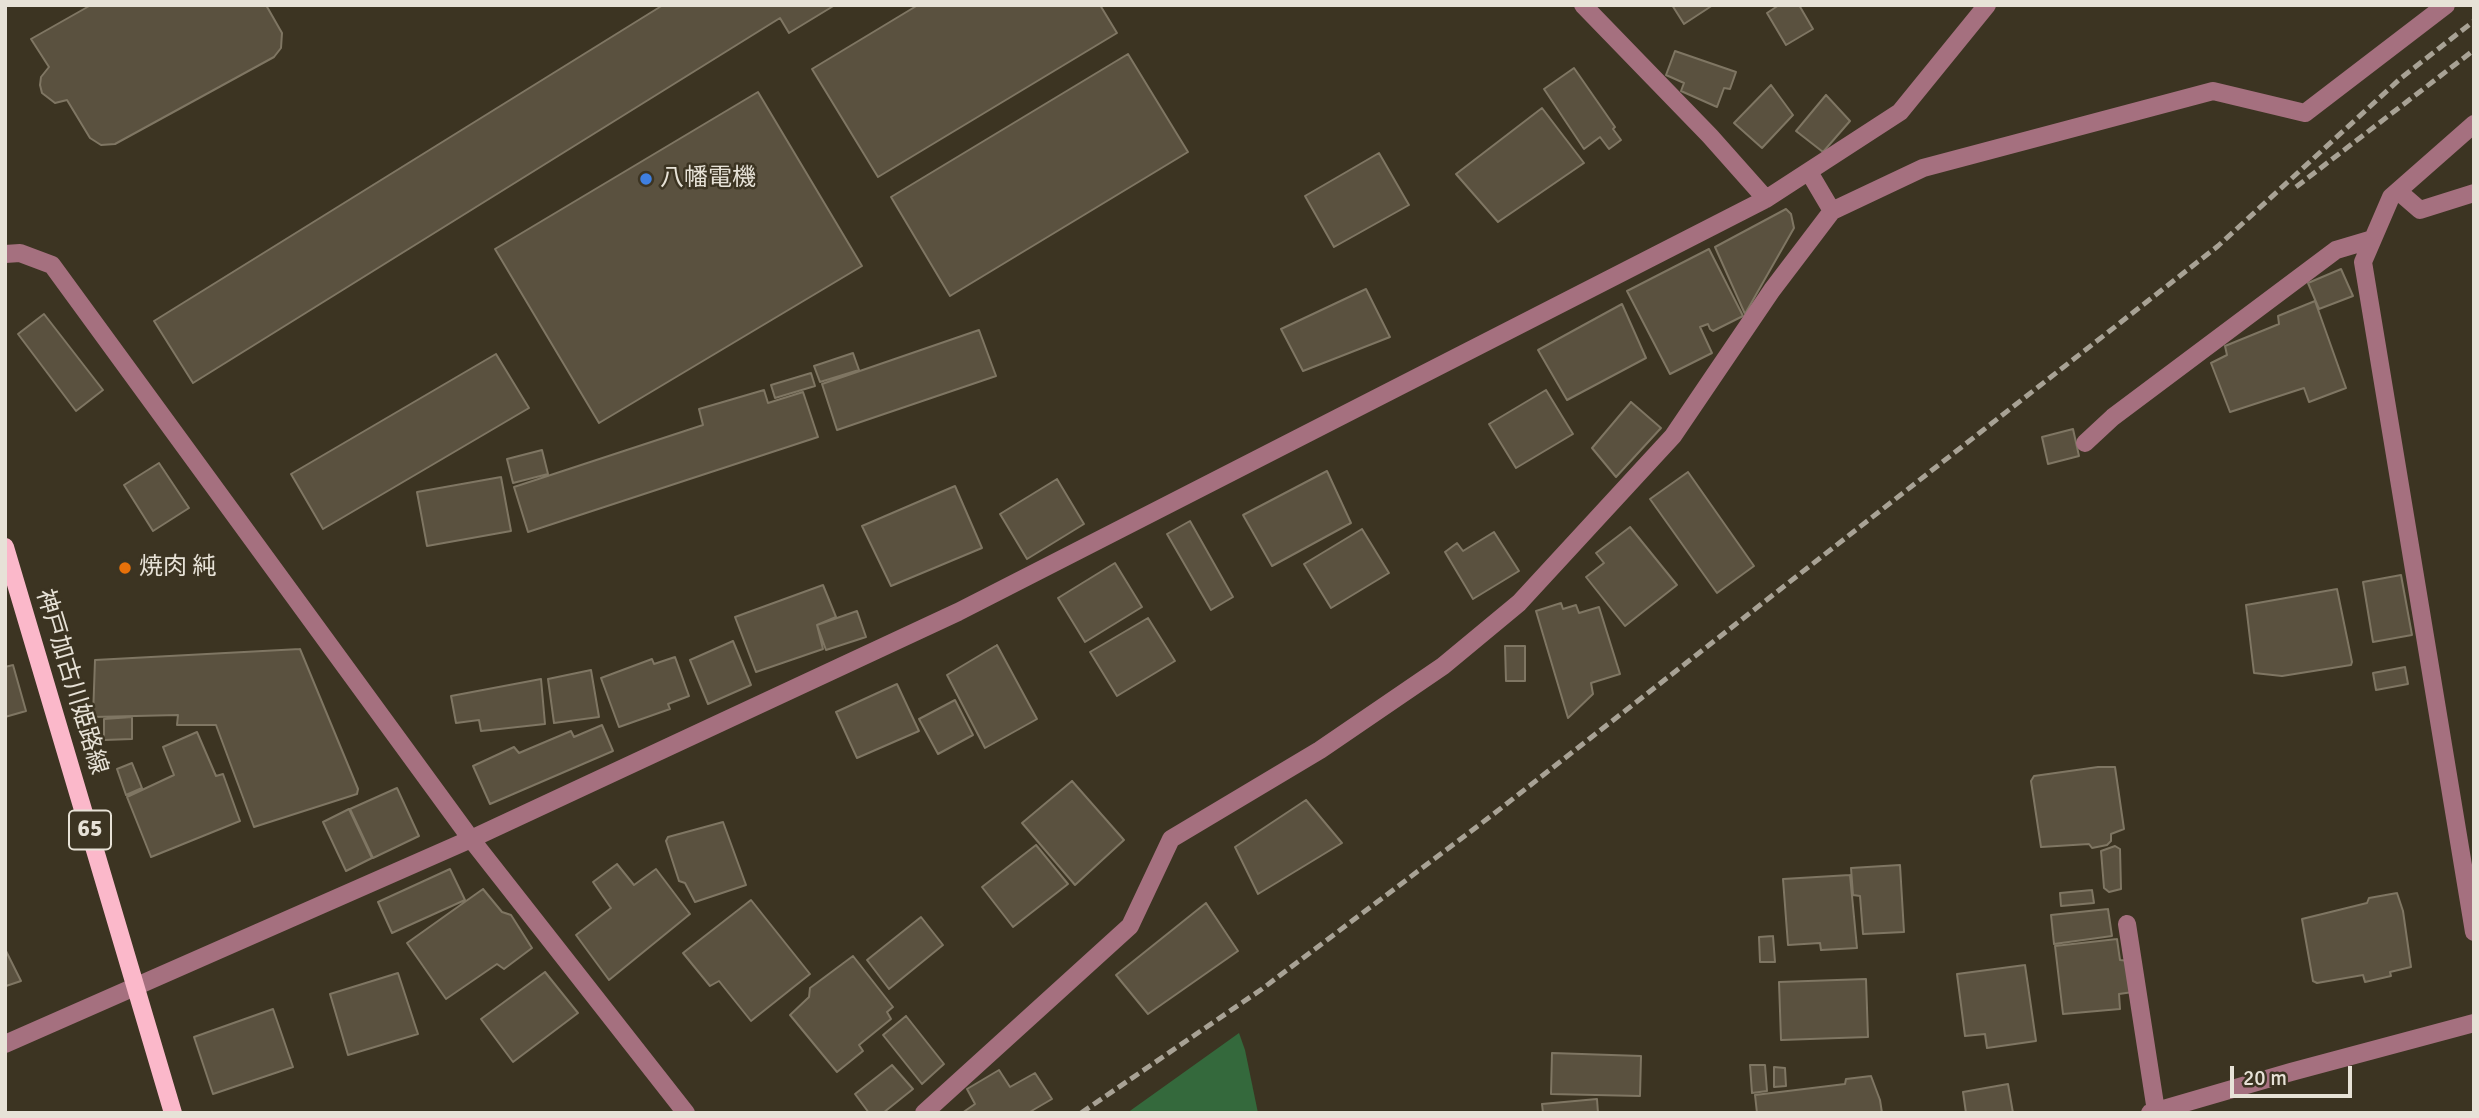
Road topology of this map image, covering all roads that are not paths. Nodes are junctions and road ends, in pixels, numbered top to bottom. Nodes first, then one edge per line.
1 (1583, 5) edge
2 (1987, 5) edge
3 (2446, 5) edge
4 (2474, 124) edge
5 (1810, 172) junction
6 (2398, 191) junction
7 (2474, 193) edge
8 (1766, 199) junction
9 (1832, 211) junction
10 (2373, 239) junction
11 (5, 254) edge
12 (2085, 443) dead end
13 (5, 547) edge
14 (471, 839) junction
15 (2127, 923) dead end
16 (2474, 932) edge
17 (137, 987) junction
18 (2474, 1023) edge
19 (5, 1044) edge
20 (2153, 1112) edge
21 (173, 1113) edge
22 (686, 1113) edge
23 (924, 1113) edge

1 - 8 street
2 - 5 street
3 - 9 street
4 - 6 street
5 - 8 street
5 - 9 street
6 - 7 street
6 - 10 street
8 - 14 street
9 - 23 street
10 - 12 street
10 - 16 street
11 - 14 street
13 - 17 main road, 神戸加古川姫路線 / 65
14 - 17 street
14 - 22 street
15 - 20 street
17 - 19 street
17 - 21 main road, 神戸加古川姫路線 / 65
18 - 20 street

